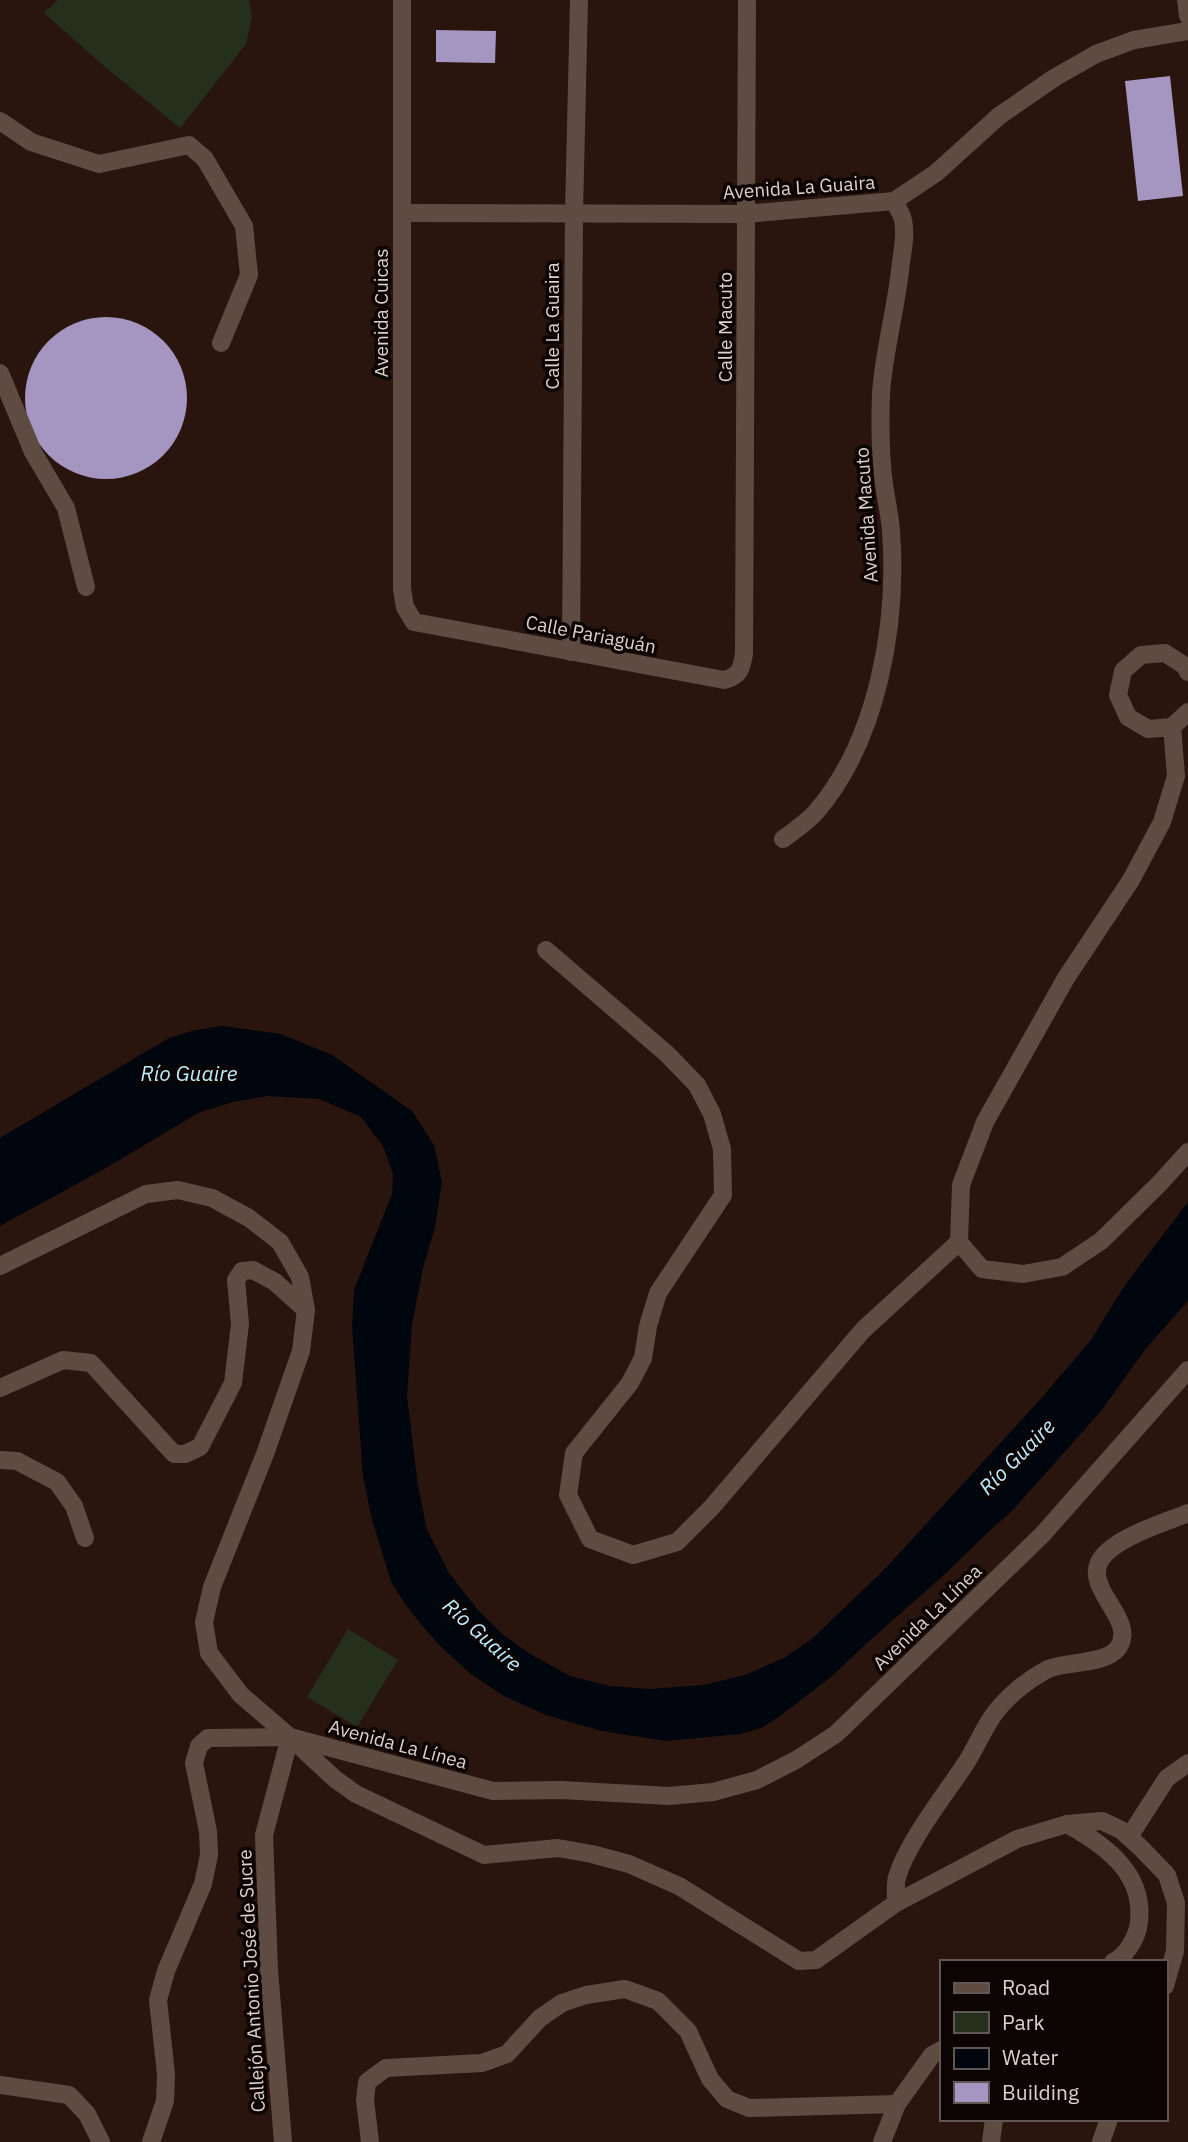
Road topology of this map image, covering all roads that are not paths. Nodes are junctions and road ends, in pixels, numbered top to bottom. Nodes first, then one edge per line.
1 (402, 0) edge
2 (579, 0) edge
3 (747, 0) edge
4 (1186, 0) edge
5 (1188, 16) edge
6 (1188, 31) edge
7 (0, 121) edge
8 (894, 201) junction
9 (402, 213) junction
10 (574, 213) junction
11 (745, 214) junction
12 (221, 343) dead end
13 (0, 373) edge
14 (86, 587) dead end
15 (414, 622) joint
16 (571, 652) junction
17 (744, 654) joint
18 (1188, 672) edge
19 (1188, 712) edge
20 (1172, 727) junction
21 (783, 839) dead end
22 (546, 950) dead end
23 (1188, 1152) edge
24 (959, 1242) junction
25 (0, 1266) edge
26 (306, 1310) junction
27 (1188, 1370) edge
28 (0, 1388) edge
29 (0, 1461) edge
30 (1188, 1513) edge
31 (85, 1538) dead end
32 (290, 1737) junction
33 (1188, 1763) edge
34 (1066, 1824) junction
35 (1129, 1837) junction
36 (896, 1903) junction
37 (1116, 1960) edge
38 (1167, 1979) edge
39 (940, 2051) edge
40 (0, 2085) edge
41 (897, 2104) junction
42 (994, 2121) edge
43 (1108, 2121) edge
44 (102, 2142) edge
45 (151, 2142) edge
46 (283, 2142) edge
47 (370, 2142) edge
48 (882, 2142) edge
49 (991, 2142) edge
50 (1101, 2142) edge

1 - 9 street, Avenida Cuicas
2 - 10 street, Calle La Guaira
3 - 11 street, Calle Macuto
4 - 5 street
6 - 8 street, Avenida La Guaira
7 - 12 street
8 - 11 street, Avenida La Guaira
8 - 21 street, Avenida Macuto
9 - 10 street, Avenida La Guaira
9 - 15 street, Avenida Cuicas
10 - 11 street, Avenida La Guaira
10 - 16 street, Calle La Guaira
11 - 17 street, Calle Macuto
13 - 14 street
15 - 16 street, Calle Pariaguán
16 - 17 street, Calle Pariaguán
18 - 20 street
19 - 20 street
20 - 24 street
22 - 24 street
23 - 24 street
25 - 26 street, Avenida La Línea
26 - 28 street
26 - 32 street, Avenida La Línea
27 - 32 street, Avenida La Línea
29 - 31 street
30 - 36 street
32 - 36 street
32 - 45 street
32 - 46 street, Callejón Antonio José de Sucre
33 - 35 street
34 - 35 street
34 - 36 street
34 - 37 street
35 - 38 street
39 - 41 street
40 - 44 street
41 - 47 street
41 - 48 street
42 - 49 street
43 - 50 street

